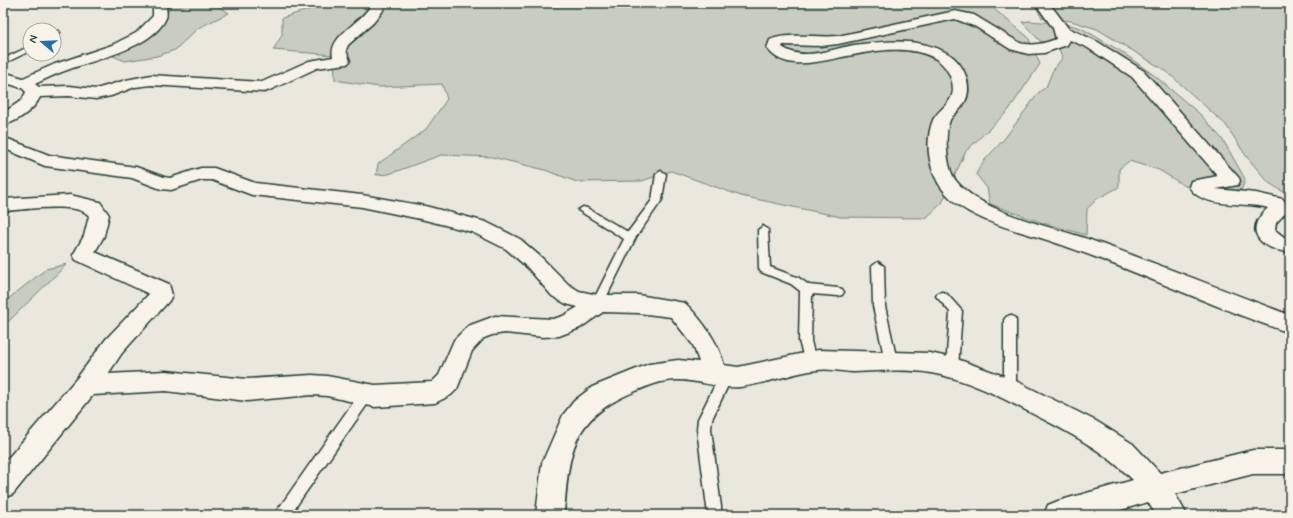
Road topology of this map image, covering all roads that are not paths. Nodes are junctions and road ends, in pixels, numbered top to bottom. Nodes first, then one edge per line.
1 (160, 3) edge
2 (379, 3) edge
3 (1042, 3) edge
4 (1063, 31) junction
5 (22, 52) edge
6 (3, 62) edge
7 (3, 77) edge
8 (29, 88) junction
9 (3, 120) edge
10 (3, 142) edge
11 (661, 174) dead end
12 (3, 205) edge
13 (582, 210) dead end
14 (763, 230) dead end
15 (630, 238) junction
16 (1290, 245) edge
17 (878, 266) dead end
18 (806, 289) junction
19 (838, 292) dead end
20 (942, 296) dead end
21 (598, 303) junction
22 (1010, 320) dead end
23 (1290, 324) edge
24 (810, 361) junction
25 (891, 361) junction
26 (952, 368) junction
27 (720, 374) junction
28 (86, 385) junction
29 (1010, 390) junction
30 (366, 396) junction
31 (1290, 462) edge
32 (3, 485) edge
33 (1154, 487) junction
34 (281, 515) edge
35 (550, 515) edge
36 (715, 515) edge
37 (1058, 515) edge
38 (1173, 515) edge

1 - 8 street
2 - 8 street
3 - 4 street
4 - 16 street
4 - 23 street
5 - 6 lane
7 - 8 street
8 - 9 street
10 - 21 street
11 - 15 lane
12 - 28 street
13 - 15 lane
14 - 18 lane
15 - 21 lane
17 - 25 lane
18 - 19 lane
18 - 24 lane
20 - 26 lane
21 - 27 street
21 - 30 street
22 - 29 lane
24 - 25 street
24 - 27 street
25 - 26 street
26 - 29 street
27 - 35 street
27 - 36 lane
28 - 30 street
28 - 32 street
29 - 33 street
30 - 34 lane
31 - 33 street
33 - 37 street
33 - 38 street

